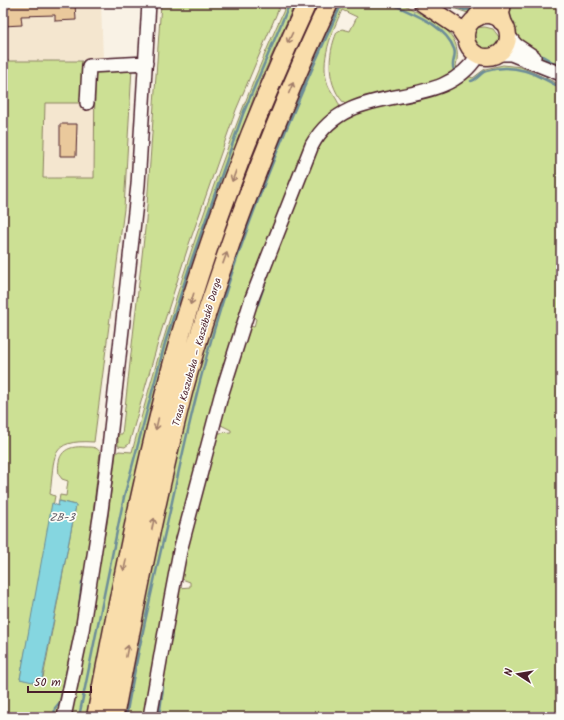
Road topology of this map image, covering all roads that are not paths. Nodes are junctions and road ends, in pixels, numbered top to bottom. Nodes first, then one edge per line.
1 (149, 3) edge
2 (307, 3) edge
3 (329, 3) edge
4 (490, 3) edge
5 (427, 5) edge
6 (476, 18) junction
7 (504, 20) edge
8 (466, 39) junction
9 (498, 54) junction
10 (478, 55) junction
11 (146, 63) junction
12 (556, 72) edge
13 (87, 103) dead end
14 (64, 717) edge
15 (96, 717) edge
16 (114, 717) edge
17 (150, 717) edge

1 - 11 street
2 -> 15 highway, Trasa Kaszubska – Kaszëbskô Darga
16 -> 3 highway, Trasa Kaszubska – Kaszëbskô Darga
4 - 6 highway
5 - 6 main road
5 - 8 main road
6 - 7 main road
6 - 8 main road
7 - 9 main road
7 - 12 street
8 - 10 main road
9 - 10 main road
9 - 12 street
10 - 17 street
11 - 13 street
11 - 14 street

